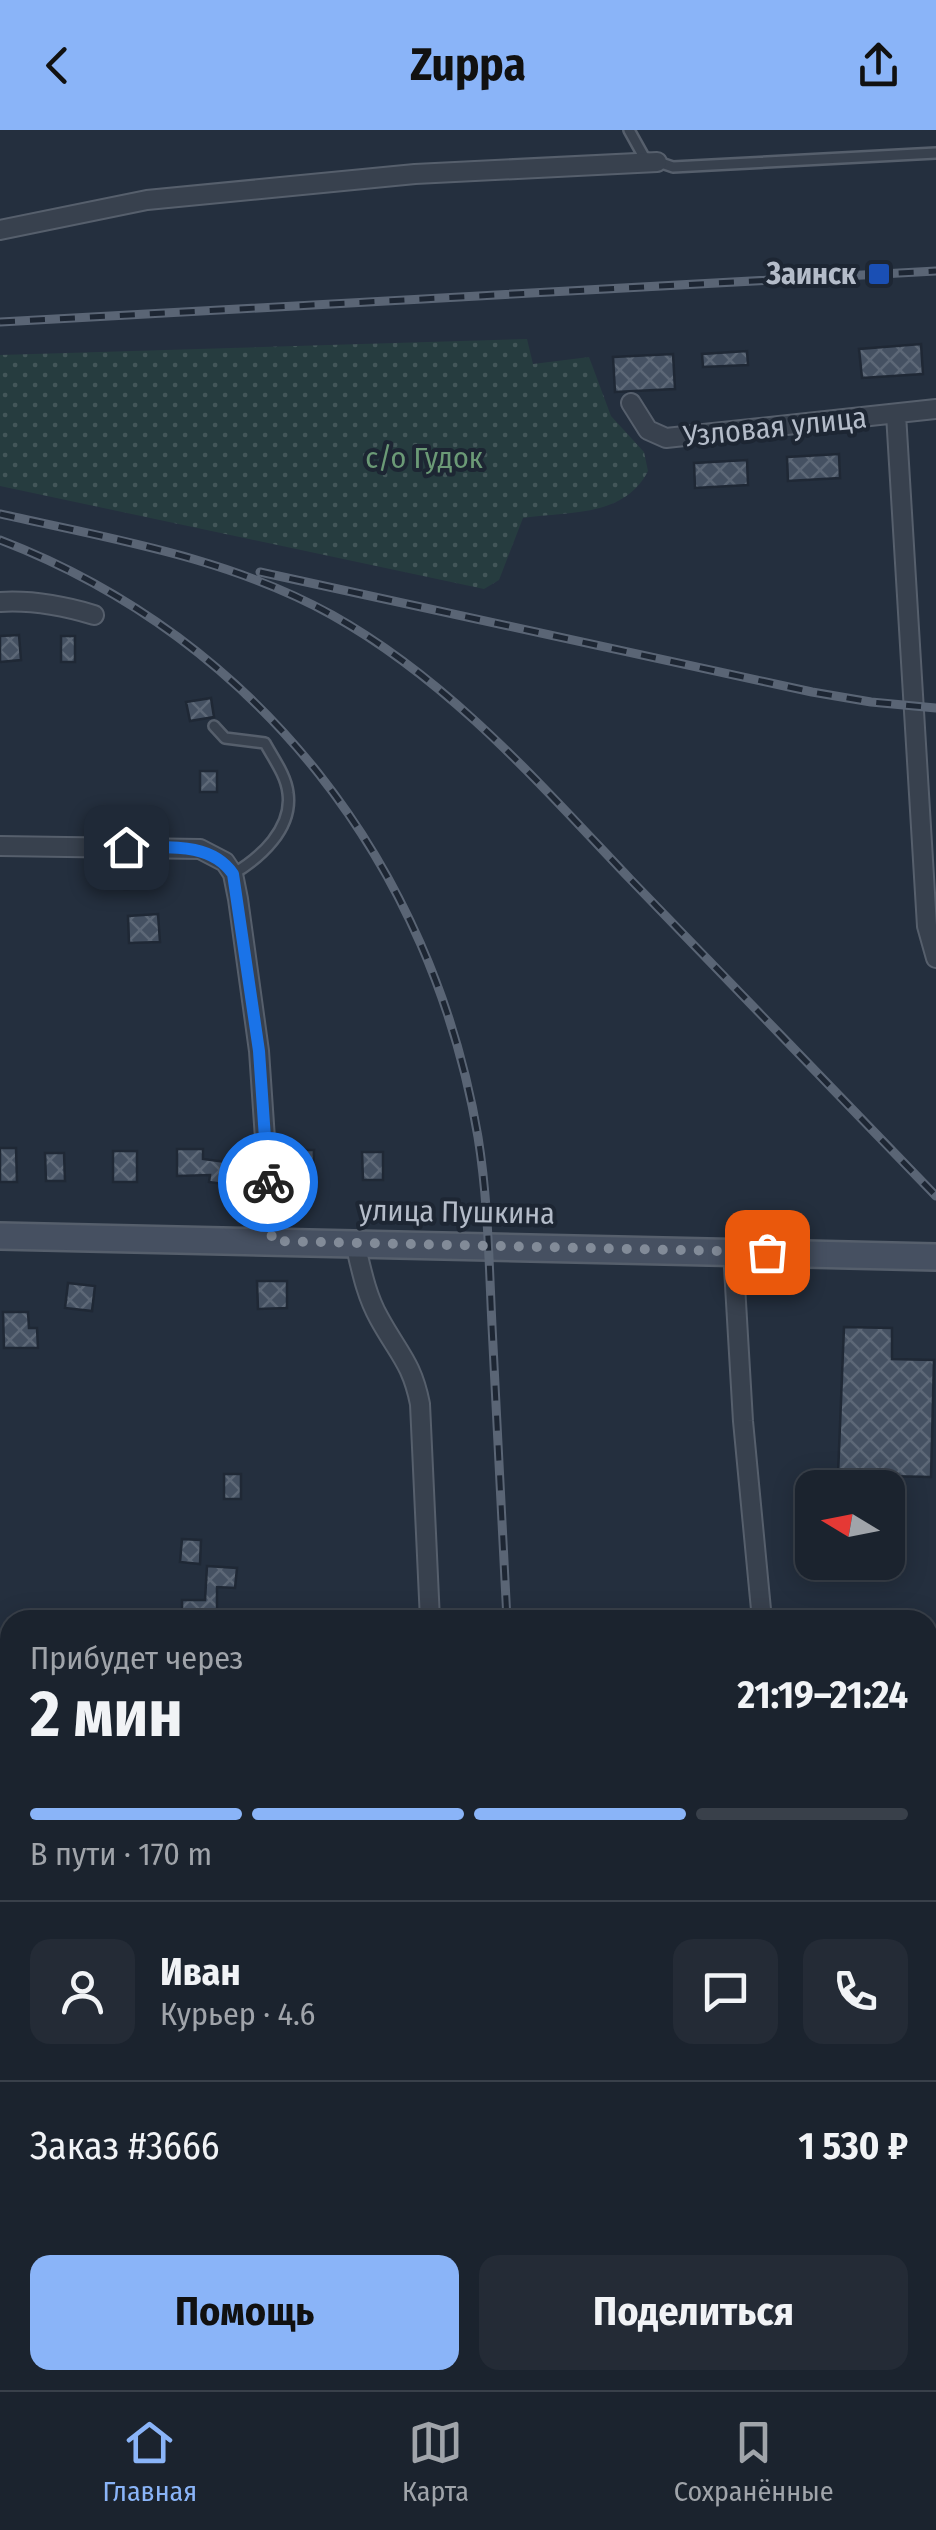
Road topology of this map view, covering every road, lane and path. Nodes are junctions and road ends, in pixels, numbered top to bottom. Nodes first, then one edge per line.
1 (630, 130) edge
2 (936, 153) edge
3 (657, 162) junction
4 (0, 230) edge
5 (631, 402) dead end
6 (936, 409) edge
7 (896, 414) junction
8 (0, 602) edge
9 (94, 615) dead end
10 (214, 726) dead end
11 (0, 846) edge
12 (233, 874) junction
13 (936, 958) edge
14 (0, 1236) edge
15 (272, 1241) junction
16 (355, 1242) junction
17 (733, 1251) junction
18 (936, 1257) edge
19 (430, 1610) edge
20 (761, 1610) edge

1 - 3 lane
2 - 3 lane
3 - 4 street
5 - 7 street, Узловая улица
6 - 7 street, Узловая улица
7 - 13 street
8 - 9 street
10 - 12 lane
11 - 12 street
12 - 15 street
14 - 15 main road, улица Пушкина
15 - 16 main road, улица Пушкина
16 - 17 main road, улица Пушкина
16 - 19 street
17 - 18 main road, улица Пушкина
17 - 20 street

